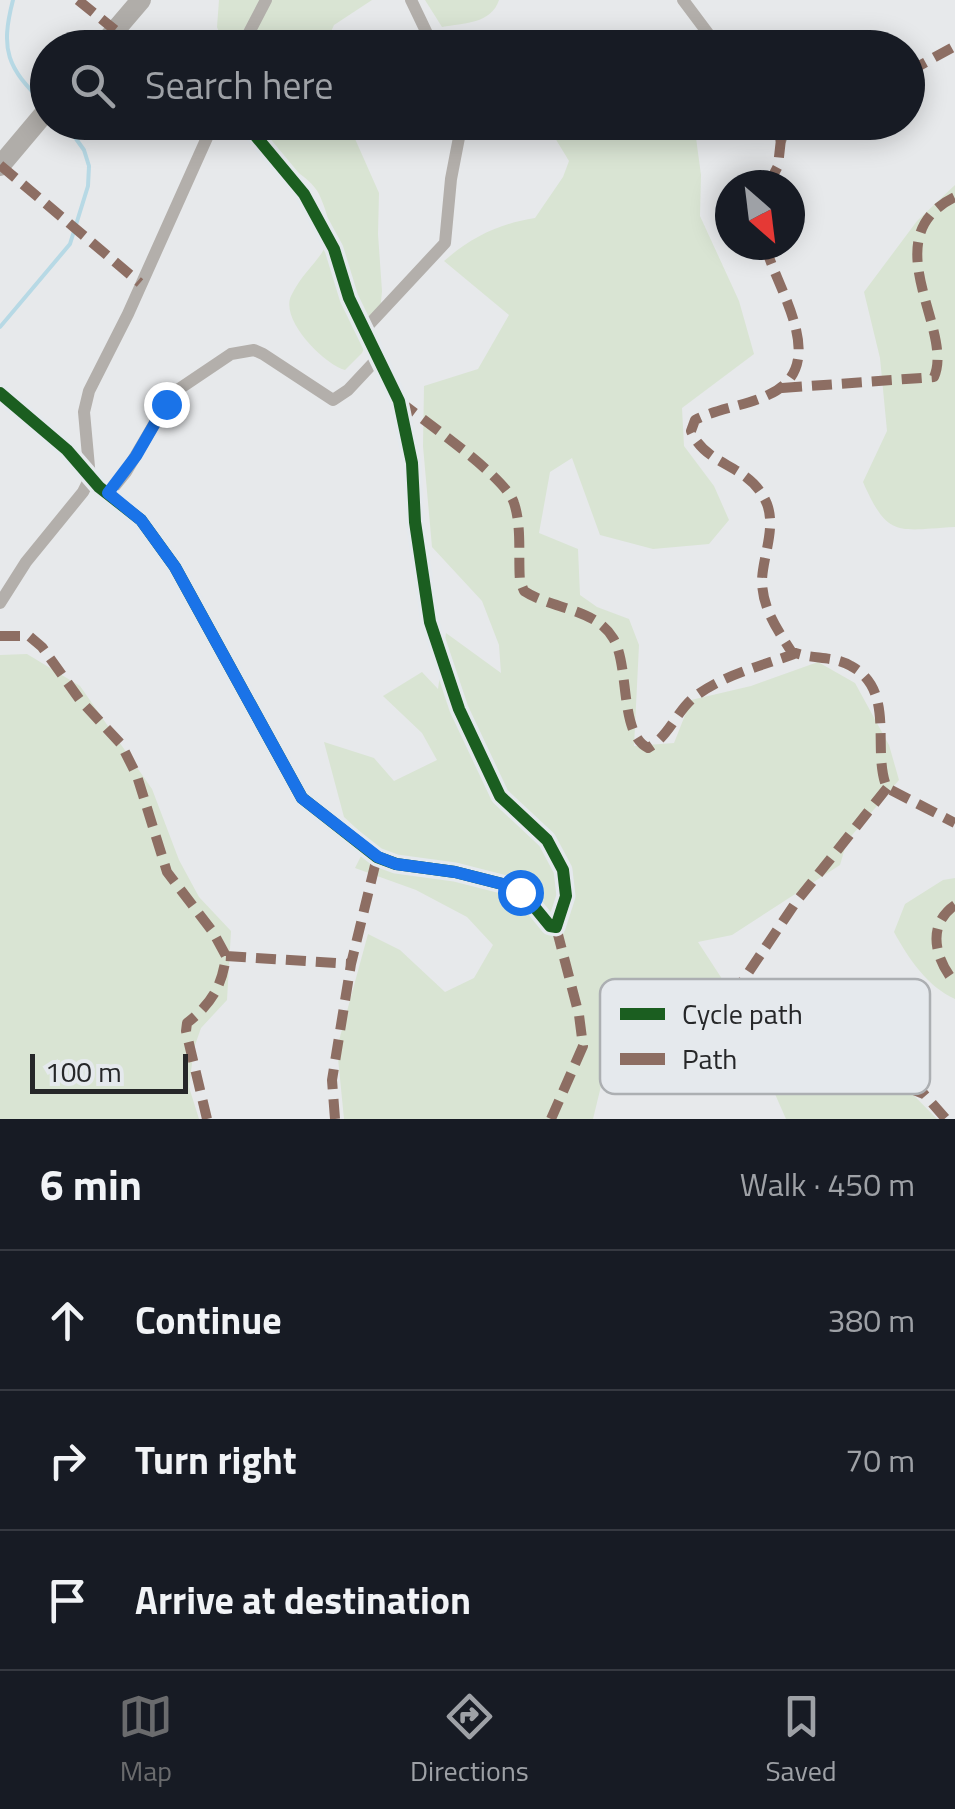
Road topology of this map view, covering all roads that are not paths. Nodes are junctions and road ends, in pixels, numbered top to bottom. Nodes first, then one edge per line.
1 (141, 0) edge
2 (266, 0) edge
3 (411, 0) edge
4 (683, 0) edge
5 (115, 30) edge
6 (250, 30) edge
7 (425, 30) edge
8 (705, 30) edge
9 (30, 130) edge
10 (206, 140) edge
11 (259, 140) edge
12 (459, 140) edge
13 (0, 166) edge
14 (364, 330) junction
15 (377, 359) junction
16 (0, 393) edge
17 (90, 478) junction
18 (108, 493) junction
19 (0, 603) edge

1 - 5 highway
2 - 6 street
3 - 7 street
4 - 8 street
9 - 13 highway
10 - 17 street
11 - 14 street
12 - 14 street
14 - 15 street
15 - 18 street
15 - 18 street
16 - 17 street
17 - 18 street
17 - 19 street

